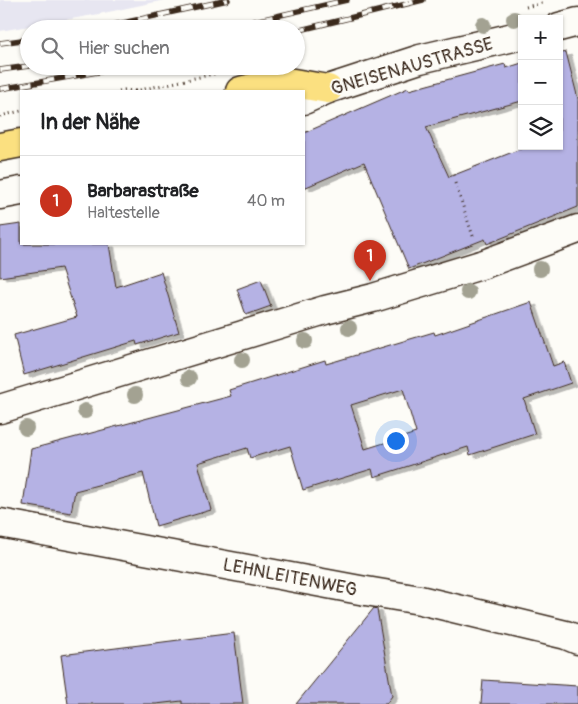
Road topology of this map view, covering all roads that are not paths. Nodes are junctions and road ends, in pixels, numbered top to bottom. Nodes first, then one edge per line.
1 (578, 22) edge
2 (563, 26) edge
3 (518, 37) edge
4 (231, 82) edge
5 (316, 94) edge
6 (20, 143) edge
7 (0, 147) edge
8 (20, 191) edge
9 (0, 195) edge
10 (578, 230) edge
11 (0, 409) edge
12 (0, 523) edge
13 (578, 640) edge

1 - 2 street
3 - 5 street, GNEISENAUSTRASSE
4 - 5 highway
6 - 7 highway
8 - 9 street
10 - 11 street
12 - 13 street, LEHNLEITENWEG

